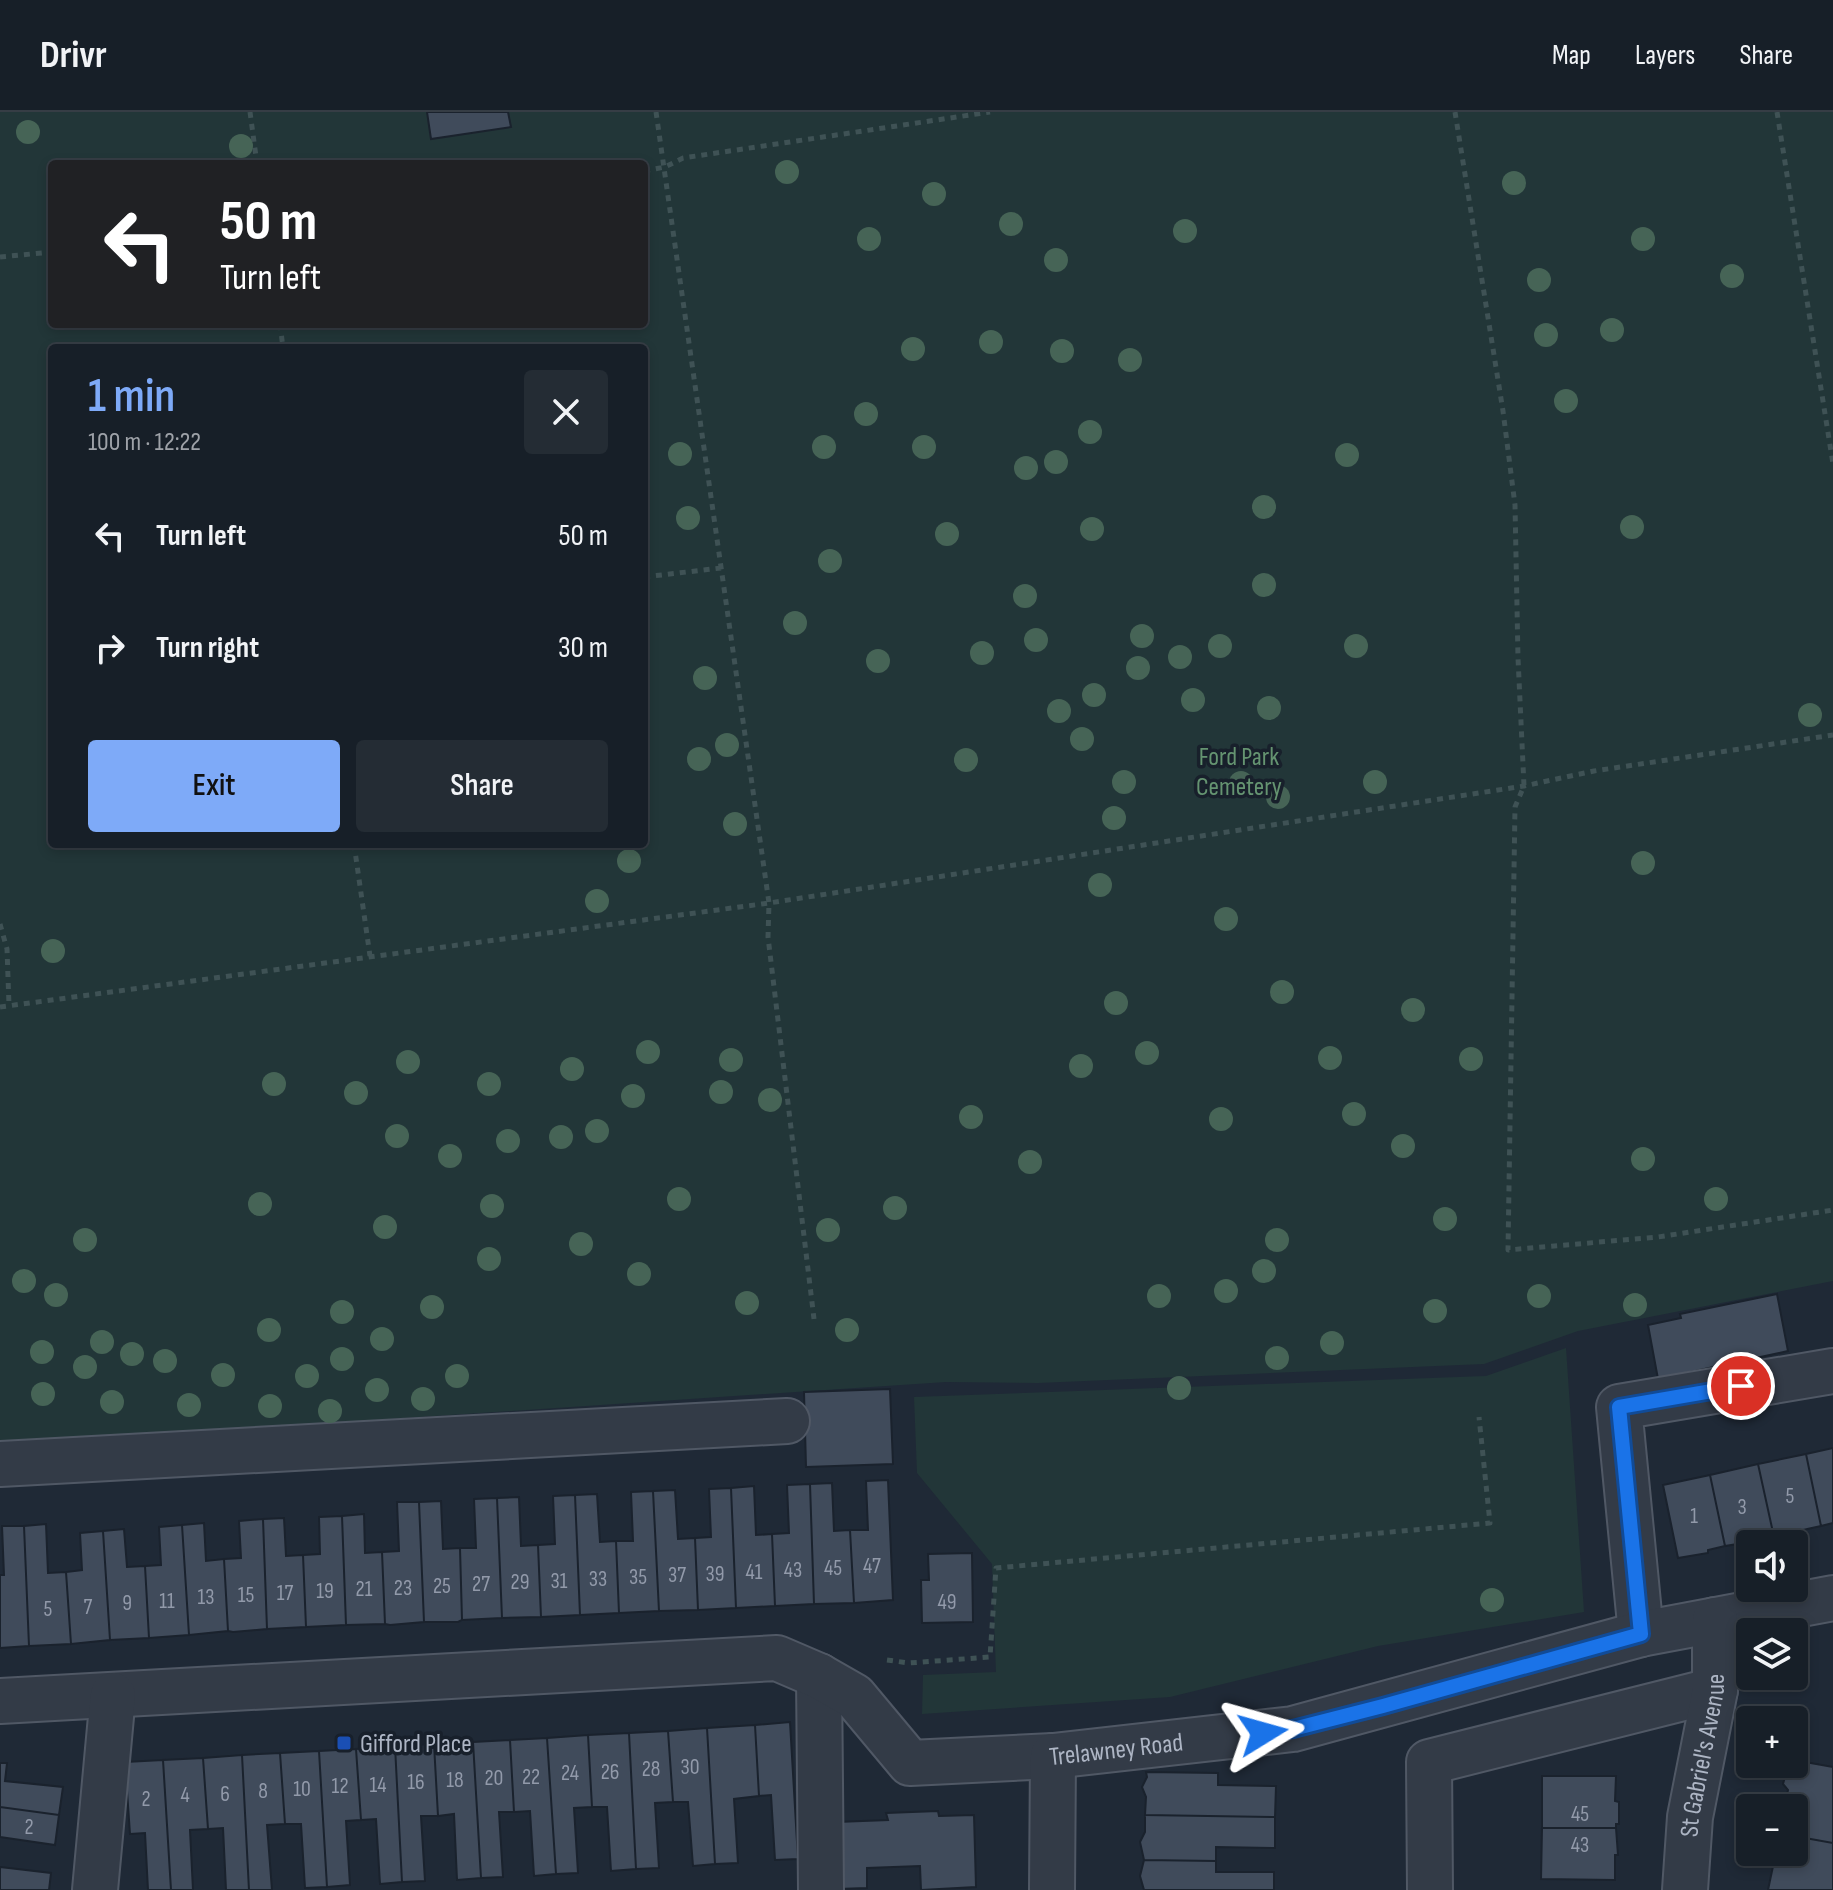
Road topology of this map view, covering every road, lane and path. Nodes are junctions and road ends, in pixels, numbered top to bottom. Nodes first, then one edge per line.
1 (250, 112) edge
2 (656, 112) edge
3 (990, 112) edge
4 (1455, 112) edge
5 (1777, 112) edge
6 (256, 160) edge
7 (665, 167) junction
8 (648, 170) edge
9 (48, 252) edge
10 (0, 257) edge
11 (1833, 464) edge
12 (721, 568) junction
13 (648, 577) edge
14 (1833, 735) edge
15 (1524, 786) junction
16 (355, 848) edge
17 (769, 903) junction
18 (0, 924) edge
19 (370, 956) junction
20 (9, 1005) junction
21 (0, 1007) edge
22 (1833, 1210) edge
23 (814, 1319) dead end
24 (1833, 1371) edge
25 (1479, 1417) dead end
26 (787, 1421) dead end
27 (0, 1464) edge
28 (1833, 1598) edge
29 (1715, 1620) junction
30 (1641, 1634) junction
31 (836, 1686) junction
32 (1715, 1690) junction
33 (113, 1695) junction
34 (0, 1701) edge
35 (1053, 1756) junction
36 (95, 1890) edge
37 (821, 1890) edge
38 (1052, 1890) edge
39 (1430, 1890) edge
40 (1685, 1890) edge

1 - 6 path
2 - 7 path
3 - 7 path
4 - 15 path
5 - 11 path
7 - 8 path
7 - 12 path
9 - 10 path
12 - 13 path
12 - 17 path
14 - 15 path
15 - 17 path
15 - 22 path
16 - 19 path
17 - 19 path
17 - 23 path
18 - 20 path
19 - 20 path
20 - 21 path
24 - 30 street
25 - 31 path
26 - 27 street
28 - 29 street, Trelawney Road
29 - 30 street, Trelawney Road
29 - 32 street, St Gabriel's Avenue
30 - 35 street, Trelawney Road
31 - 33 street
31 - 35 street, Trelawney Road
31 - 37 street
32 - 39 street
32 - 40 street, St Gabriel's Avenue
33 - 34 street
33 - 36 street
35 - 38 street

